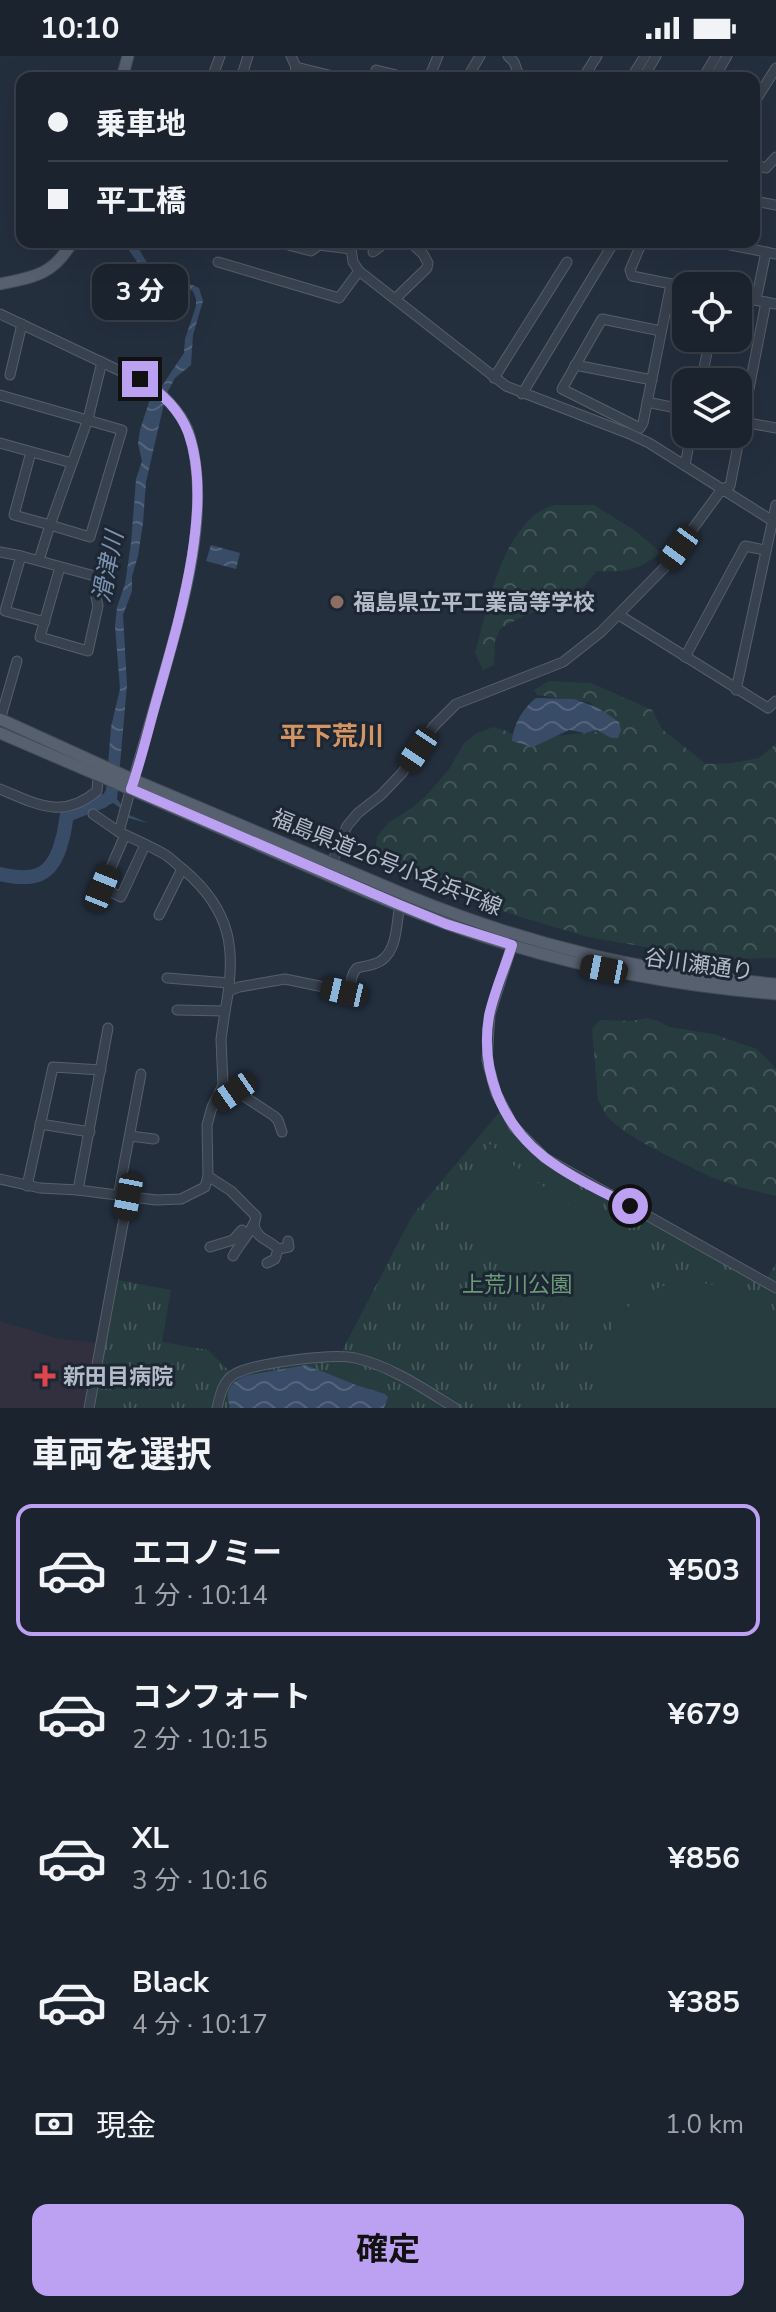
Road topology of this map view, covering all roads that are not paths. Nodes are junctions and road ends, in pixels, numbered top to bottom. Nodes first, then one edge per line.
1 (291, 56) edge
2 (296, 67) junction
3 (776, 68) edge
4 (376, 70) dead end
5 (295, 72) edge
6 (316, 72) edge
7 (384, 72) edge
8 (760, 93) edge
9 (68, 248) edge
10 (351, 248) edge
11 (378, 248) edge
12 (416, 248) edge
13 (610, 248) edge
14 (639, 248) edge
15 (746, 248) edge
16 (373, 252) dead end
17 (771, 253) edge
18 (218, 262) dead end
19 (567, 262) dead end
20 (359, 271) junction
21 (0, 284) edge
22 (671, 284) joint
23 (396, 298) junction
24 (766, 302) edge
25 (0, 314) edge
26 (22, 324) junction
27 (661, 331) junction
28 (102, 362) junction
29 (575, 365) junction
30 (752, 368) edge
31 (10, 375) dead end
32 (494, 378) junction
33 (652, 380) junction
34 (522, 394) junction
35 (0, 395) edge
36 (647, 402) junction
37 (672, 407) edge
38 (88, 419) junction
39 (752, 423) edge
40 (776, 428) edge
41 (0, 443) edge
42 (688, 448) edge
43 (736, 448) edge
44 (31, 452) junction
45 (72, 463) junction
46 (685, 465) junction
47 (722, 489) junction
48 (776, 505) edge
49 (774, 522) edge
50 (50, 525) junction
51 (765, 550) junction
52 (0, 552) edge
53 (111, 552) dead end
54 (21, 556) junction
55 (39, 560) junction
56 (60, 567) junction
57 (102, 578) junction
58 (619, 615) junction
59 (45, 622) junction
60 (685, 657) junction
61 (17, 661) dead end
62 (736, 690) junction
63 (776, 701) edge
64 (0, 720) edge
65 (0, 733) edge
66 (103, 774) junction
67 (129, 783) junction
68 (0, 789) edge
69 (93, 814) dead end
70 (122, 833) junction
71 (145, 845) junction
72 (182, 869) junction
73 (330, 869) junction
74 (400, 905) junction
75 (159, 915) dead end
76 (514, 940) junction
77 (167, 978) dead end
78 (776, 984) edge
79 (229, 987) junction
80 (776, 994) edge
81 (177, 1010) dead end
82 (225, 1011) junction
83 (108, 1028) dead end
84 (101, 1070) junction
85 (141, 1074) dead end
86 (212, 1107) junction
87 (40, 1124) junction
88 (90, 1132) junction
89 (282, 1132) dead end
90 (130, 1136) junction
91 (154, 1139) dead end
92 (208, 1176) junction
93 (0, 1179) edge
94 (27, 1186) junction
95 (78, 1190) junction
96 (123, 1196) junction
97 (255, 1221) junction
98 (288, 1241) dead end
99 (210, 1247) dead end
100 (278, 1249) junction
101 (233, 1256) dead end
102 (267, 1263) dead end
103 (776, 1288) edge
104 (89, 1408) edge
105 (217, 1408) edge
106 (455, 1408) edge

1 - 2 street
2 - 5 street
2 - 6 street
3 - 8 street
4 - 7 street
9 - 21 main road
10 - 20 street
11 - 16 street
12 - 23 street
13 - 34 street
14 - 22 street
15 - 17 street
17 - 24 street
18 - 20 street
19 - 32 street
20 - 23 street
22 - 27 street
23 - 32 street
24 - 30 street
25 - 26 street
26 - 28 street
26 - 31 street
27 - 29 street
27 - 33 street
28 - 38 street
28 - 67 street
29 - 33 street
29 - 36 street
32 - 34 street
33 - 36 street
34 - 46 street
35 - 38 street
36 - 37 street
38 - 45 street
38 - 50 street
39 - 40 street
41 - 44 street
42 - 46 street
43 - 47 street
44 - 45 street
44 - 50 street
45 - 50 street
46 - 47 street
47 - 49 street
47 - 58 street
48 - 49 street
49 - 51 street
50 - 55 street
51 - 60 street
51 - 62 street
52 - 54 street
53 - 57 street
54 - 55 street
54 - 59 street
55 - 56 street
56 - 57 street
56 - 59 street
57 - 59 street
58 - 60 street
58 - 73 street
60 - 62 street
61 - 64 street
62 - 63 street
64 - 66 main road, 福島県道26号小名浜平線
65 - 66 main road
66 - 67 main road, 福島県道26号小名浜平線
66 - 68 street
67 - 70 street
67 - 73 main road, 福島県道26号小名浜平線
69 - 70 street
70 - 71 street
70 - 71 street
71 - 72 street
72 - 75 street
72 - 79 street
73 - 74 main road, 谷川瀬通り
73 - 76 main road, 福島県道26号小名浜平線
74 - 76 main road, 谷川瀬通り
74 - 79 street
76 - 78 main road, 福島県道26号小名浜平線
76 - 80 main road, 谷川瀬通り
76 - 103 street
77 - 79 street
79 - 82 street
81 - 82 street
82 - 86 street
83 - 84 street
84 - 87 street
84 - 88 street
85 - 90 street
86 - 89 street
86 - 92 street
87 - 88 street
87 - 94 street
88 - 95 street
90 - 91 street
90 - 96 street
92 - 96 street
92 - 97 street
93 - 94 street
94 - 95 street
95 - 96 street
96 - 104 street
97 - 99 street
97 - 100 street
97 - 101 street
98 - 100 street
100 - 102 street
105 - 106 street

